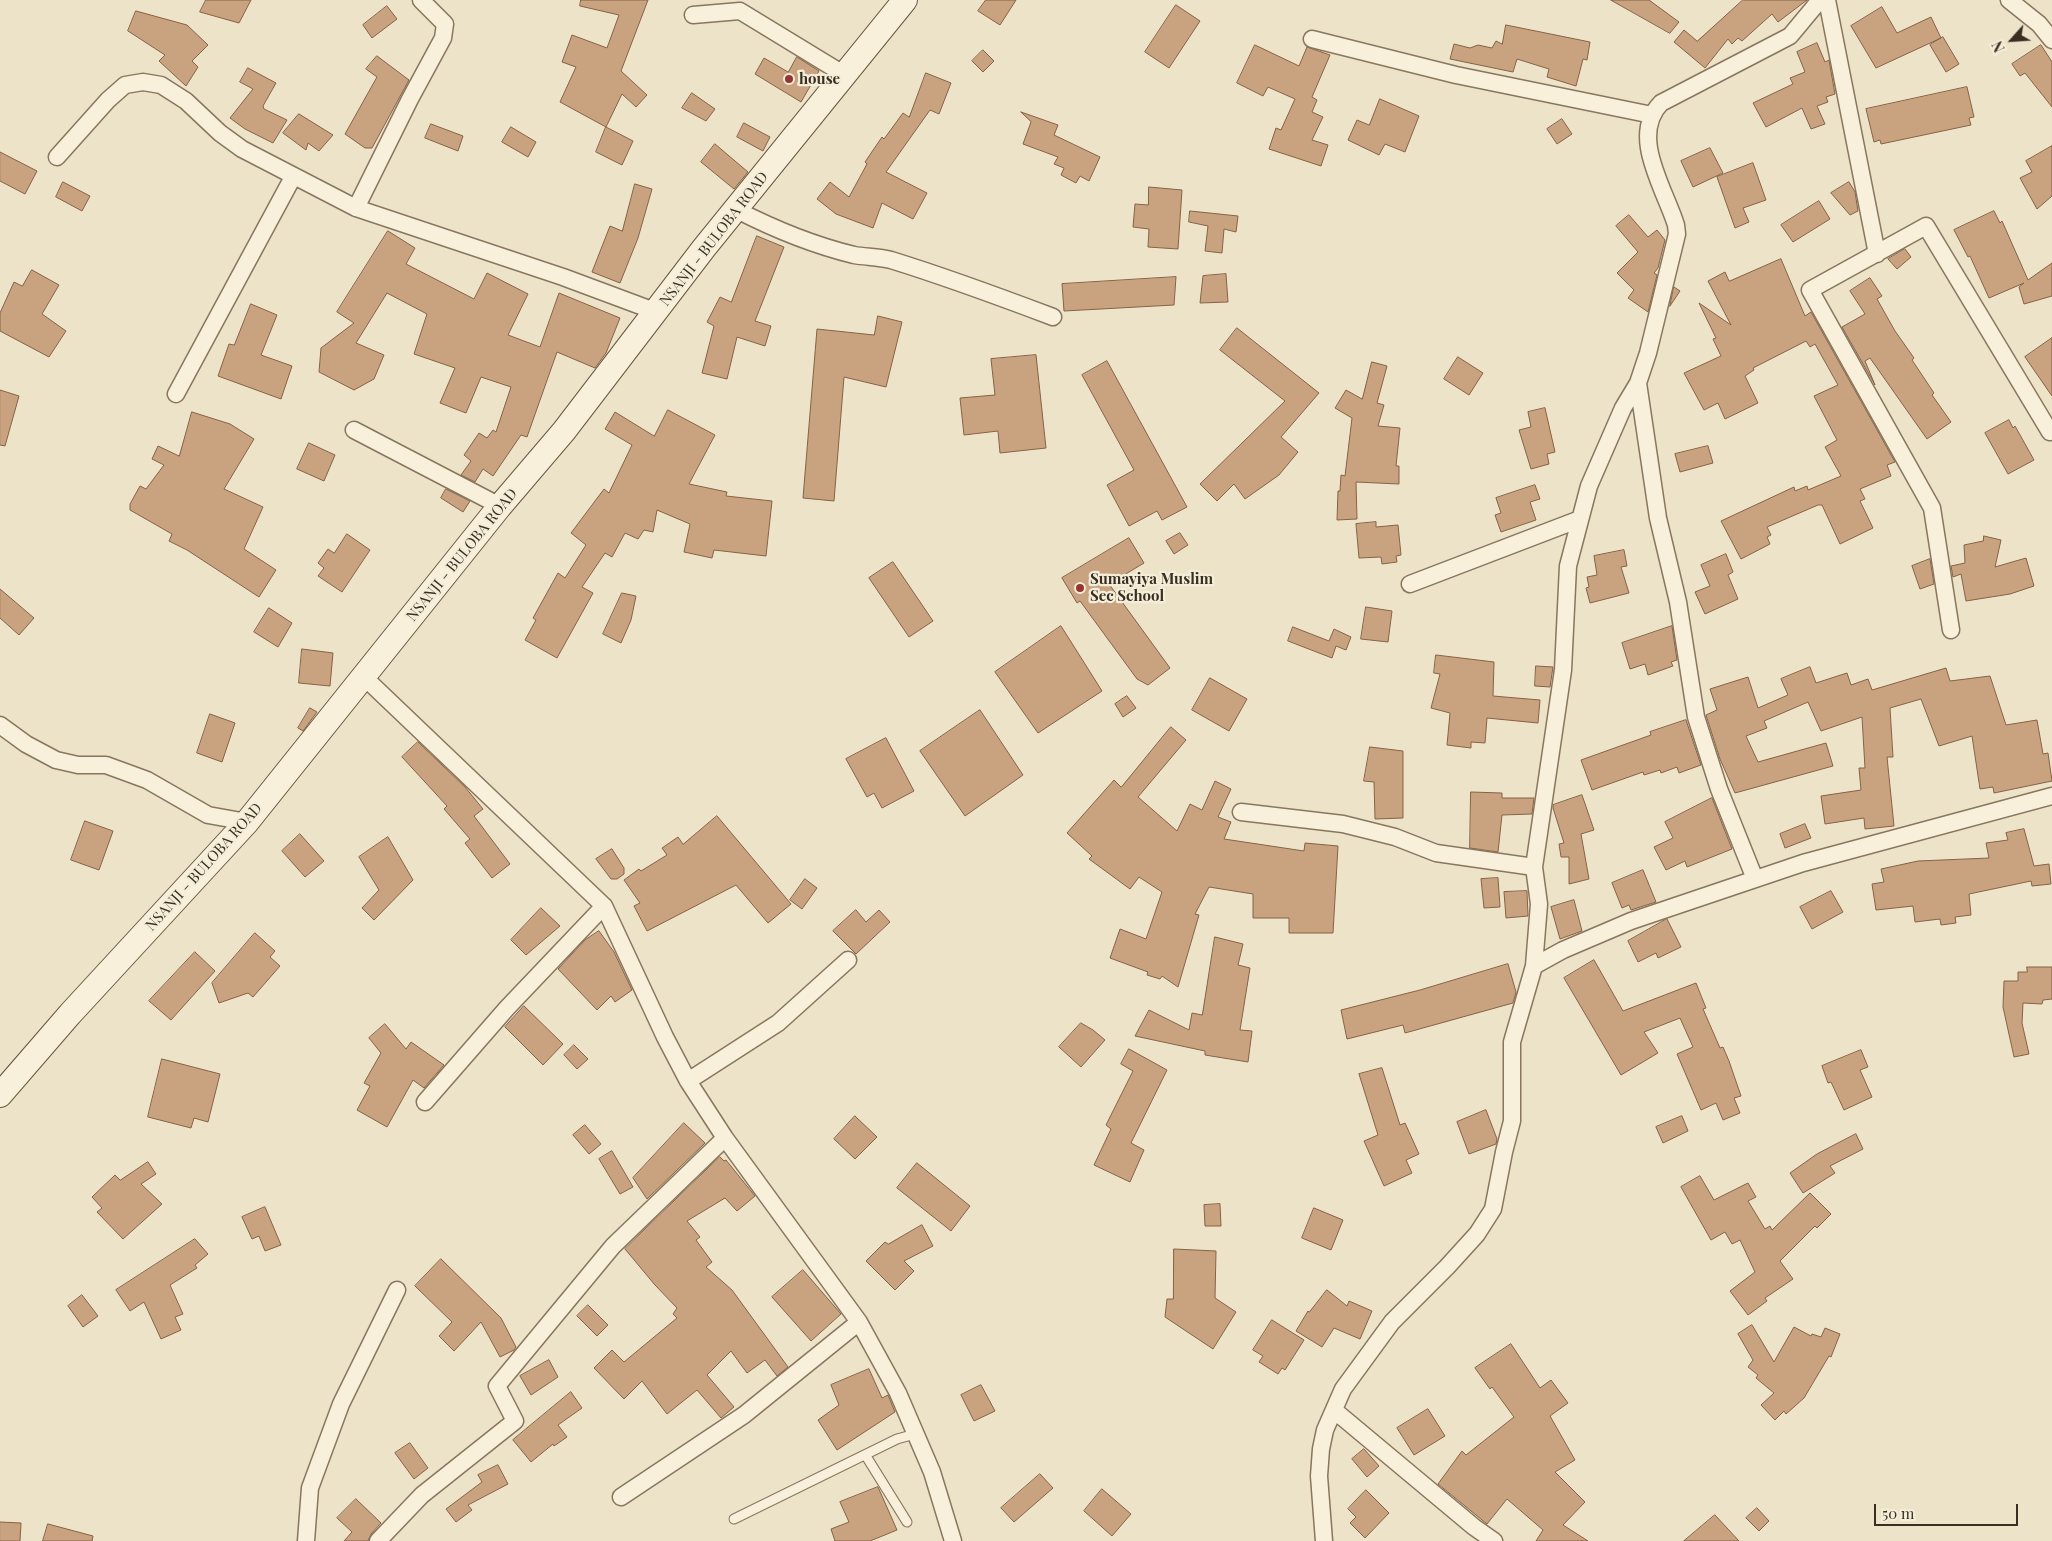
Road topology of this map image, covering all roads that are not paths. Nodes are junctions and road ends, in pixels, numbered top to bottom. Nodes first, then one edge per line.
1 (421, 0) edge
2 (905, 0) edge
3 (1820, 0) edge
4 (1827, 0) edge
5 (2009, 0) edge
6 (693, 15) dead end
7 (1312, 39) dead end
8 (2052, 40) edge
9 (845, 75) junction
10 (1652, 115) junction
11 (57, 157) dead end
12 (293, 177) junction
13 (356, 208) junction
14 (737, 210) junction
15 (1877, 254) junction
16 (657, 312) junction
17 (1053, 317) dead end
18 (1638, 384) junction
19 (176, 394) dead end
20 (354, 430) dead end
21 (2050, 432) dead end
22 (500, 506) junction
23 (1580, 519) junction
24 (1410, 584) dead end
25 (1951, 630) dead end
26 (364, 677) junction
27 (0, 725) edge
28 (2052, 796) edge
29 (1241, 812) dead end
30 (247, 822) junction
31 (1534, 867) junction
32 (1755, 878) junction
33 (604, 906) junction
34 (848, 960) dead end
35 (1534, 966) junction
36 (688, 1081) junction
37 (0, 1095) edge
38 (425, 1102) dead end
39 (725, 1138) junction
40 (397, 1290) dead end
41 (859, 1322) junction
42 (1335, 1411) junction
43 (915, 1434) junction
44 (866, 1456) junction
45 (621, 1497) dead end
46 (734, 1519) dead end
47 (907, 1522) dead end
48 (306, 1541) edge
49 (378, 1541) edge
50 (953, 1541) edge
51 (1324, 1541) edge
52 (1494, 1541) edge

1 - 13 street
2 - 9 main road, NSANJI - BULOBA ROAD
3 - 10 street
4 - 15 street
5 - 8 street
6 - 9 street
7 - 10 street
9 - 14 main road, NSANJI - BULOBA ROAD
10 - 18 street
11 - 12 street
12 - 13 street
12 - 19 street
13 - 16 street
14 - 16 main road, NSANJI - BULOBA ROAD
14 - 17 street
15 - 21 street
15 - 25 street
16 - 22 main road, NSANJI - BULOBA ROAD
18 - 23 street
18 - 32 street
20 - 22 street
22 - 26 main road, NSANJI - BULOBA ROAD
23 - 24 street
23 - 31 street
26 - 30 main road, NSANJI - BULOBA ROAD
26 - 33 street
27 - 30 street
28 - 32 street
29 - 31 street
30 - 37 main road, NSANJI - BULOBA ROAD
31 - 35 street
32 - 35 street
33 - 36 street
33 - 38 street
34 - 36 street
35 - 42 street
36 - 39 street
39 - 41 street
39 - 49 street
40 - 48 street
41 - 43 street
41 - 45 street
42 - 51 street
42 - 52 street
43 - 44 lane
43 - 50 street
44 - 46 lane
44 - 47 lane

